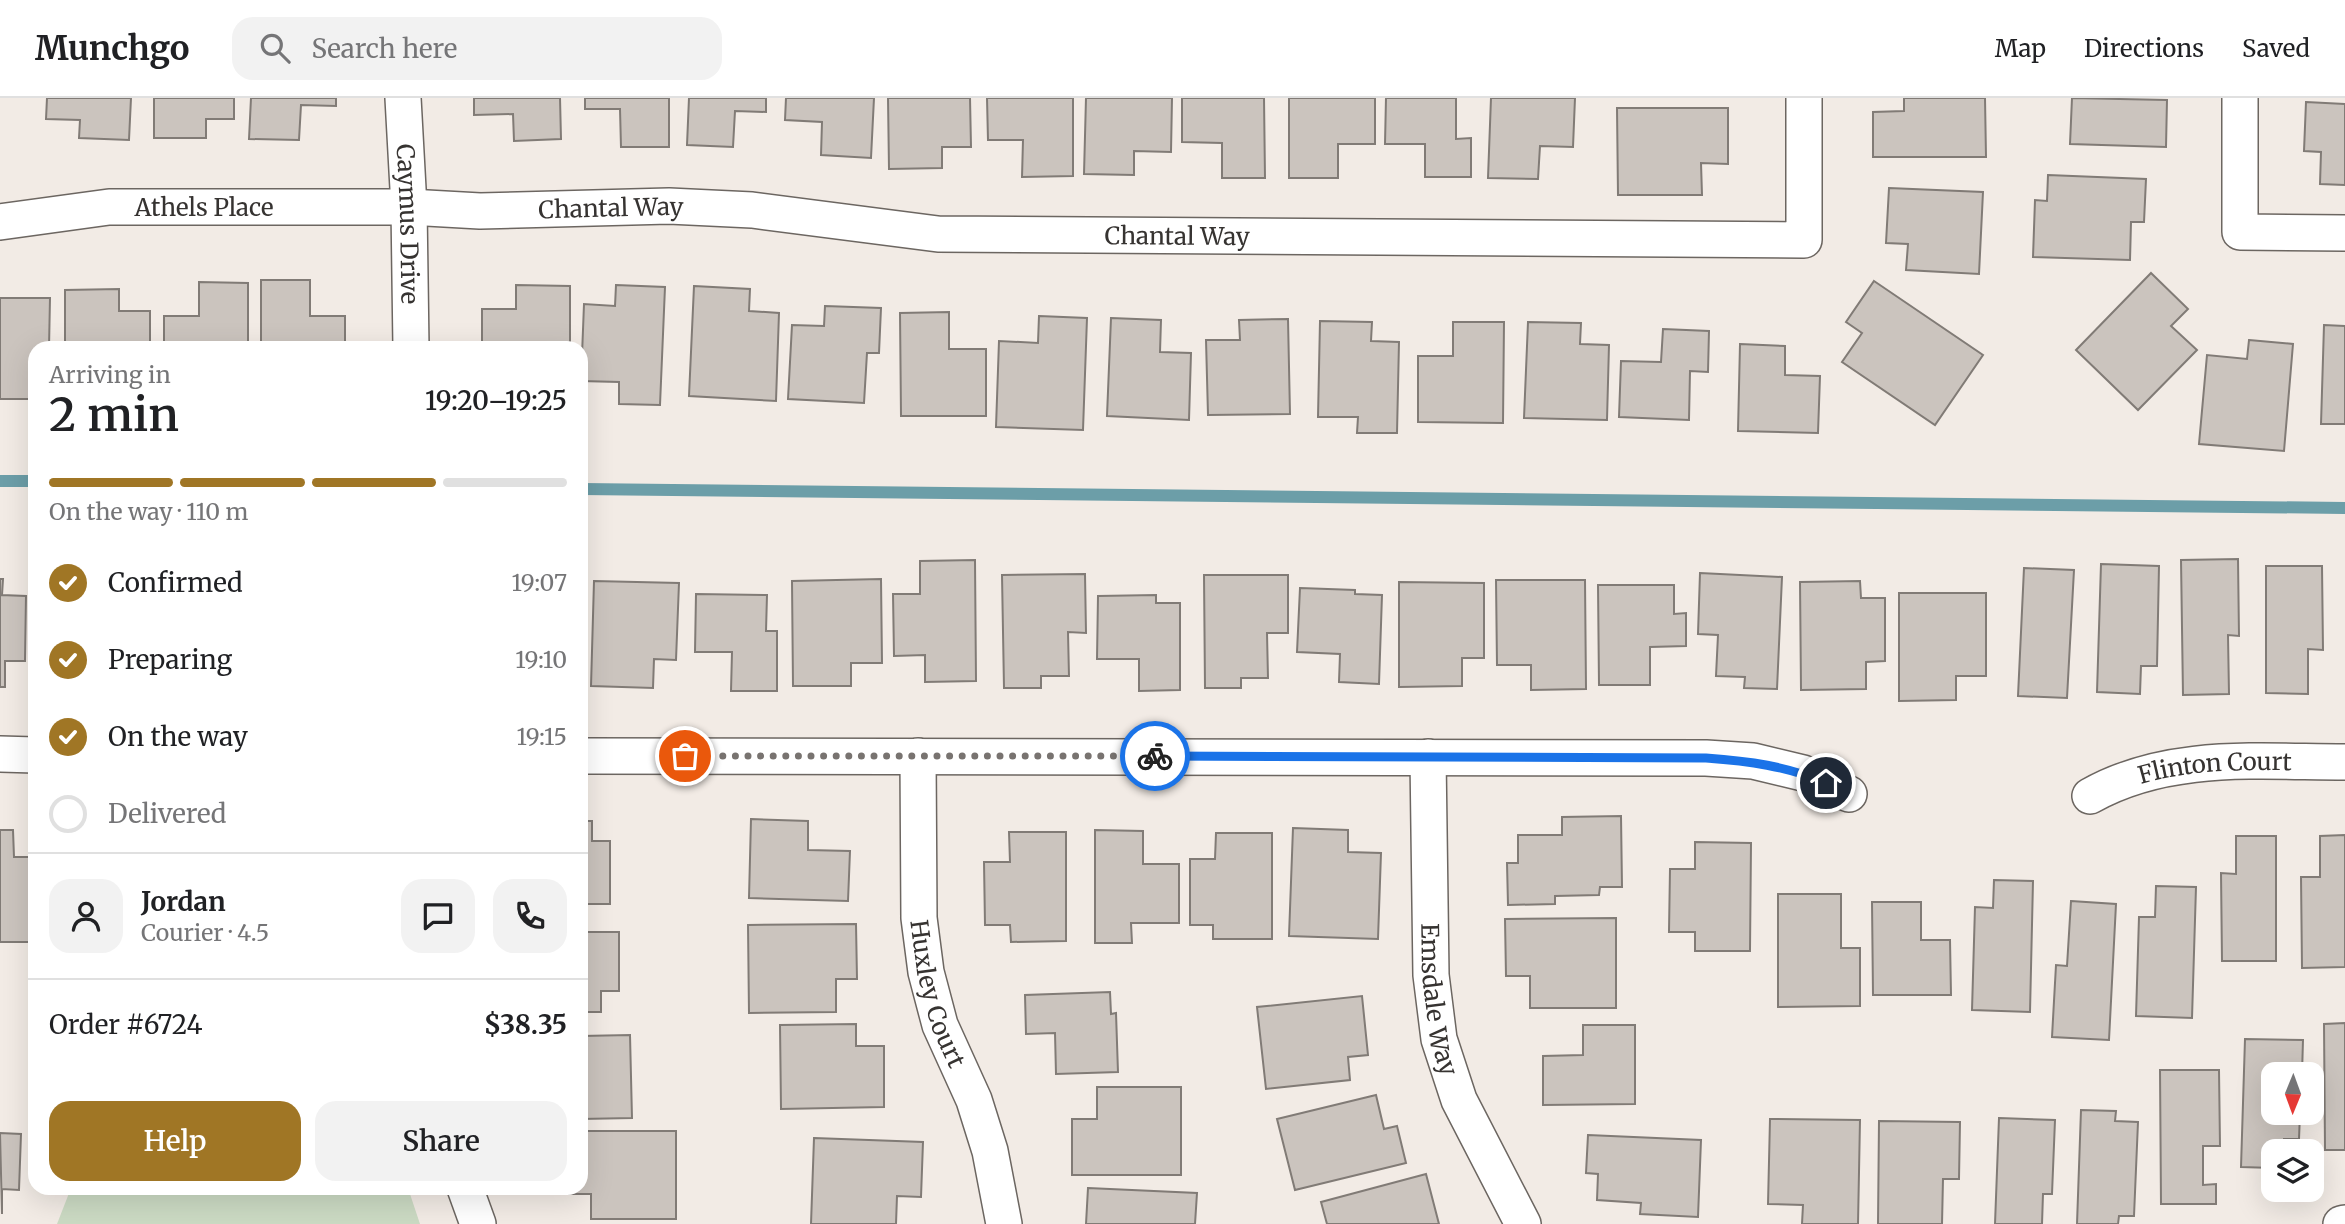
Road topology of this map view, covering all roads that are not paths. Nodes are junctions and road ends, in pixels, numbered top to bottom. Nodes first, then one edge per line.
1 (403, 98) edge
2 (1804, 98) edge
3 (2240, 98) edge
4 (409, 206) junction
5 (0, 222) edge
6 (2345, 233) edge
7 (411, 341) edge
8 (0, 754) edge
9 (28, 754) edge
10 (588, 756) edge
11 (918, 756) junction
12 (1428, 757) junction
13 (2345, 762) edge
14 (1849, 794) dead end
15 (2090, 796) dead end
16 (468, 1195) edge
17 (478, 1224) edge
18 (1004, 1224) edge
19 (1523, 1224) edge

1 - 4 street, Caymus Drive
2 - 4 street, Chantal Way
3 - 6 street
4 - 5 street, Athels Place
4 - 7 street, Caymus Drive
8 - 9 street
10 - 11 street
11 - 12 street
11 - 18 street, Huxley Court
12 - 14 street
12 - 19 street, Emsdale Way
13 - 15 street, Flinton Court
16 - 17 street

